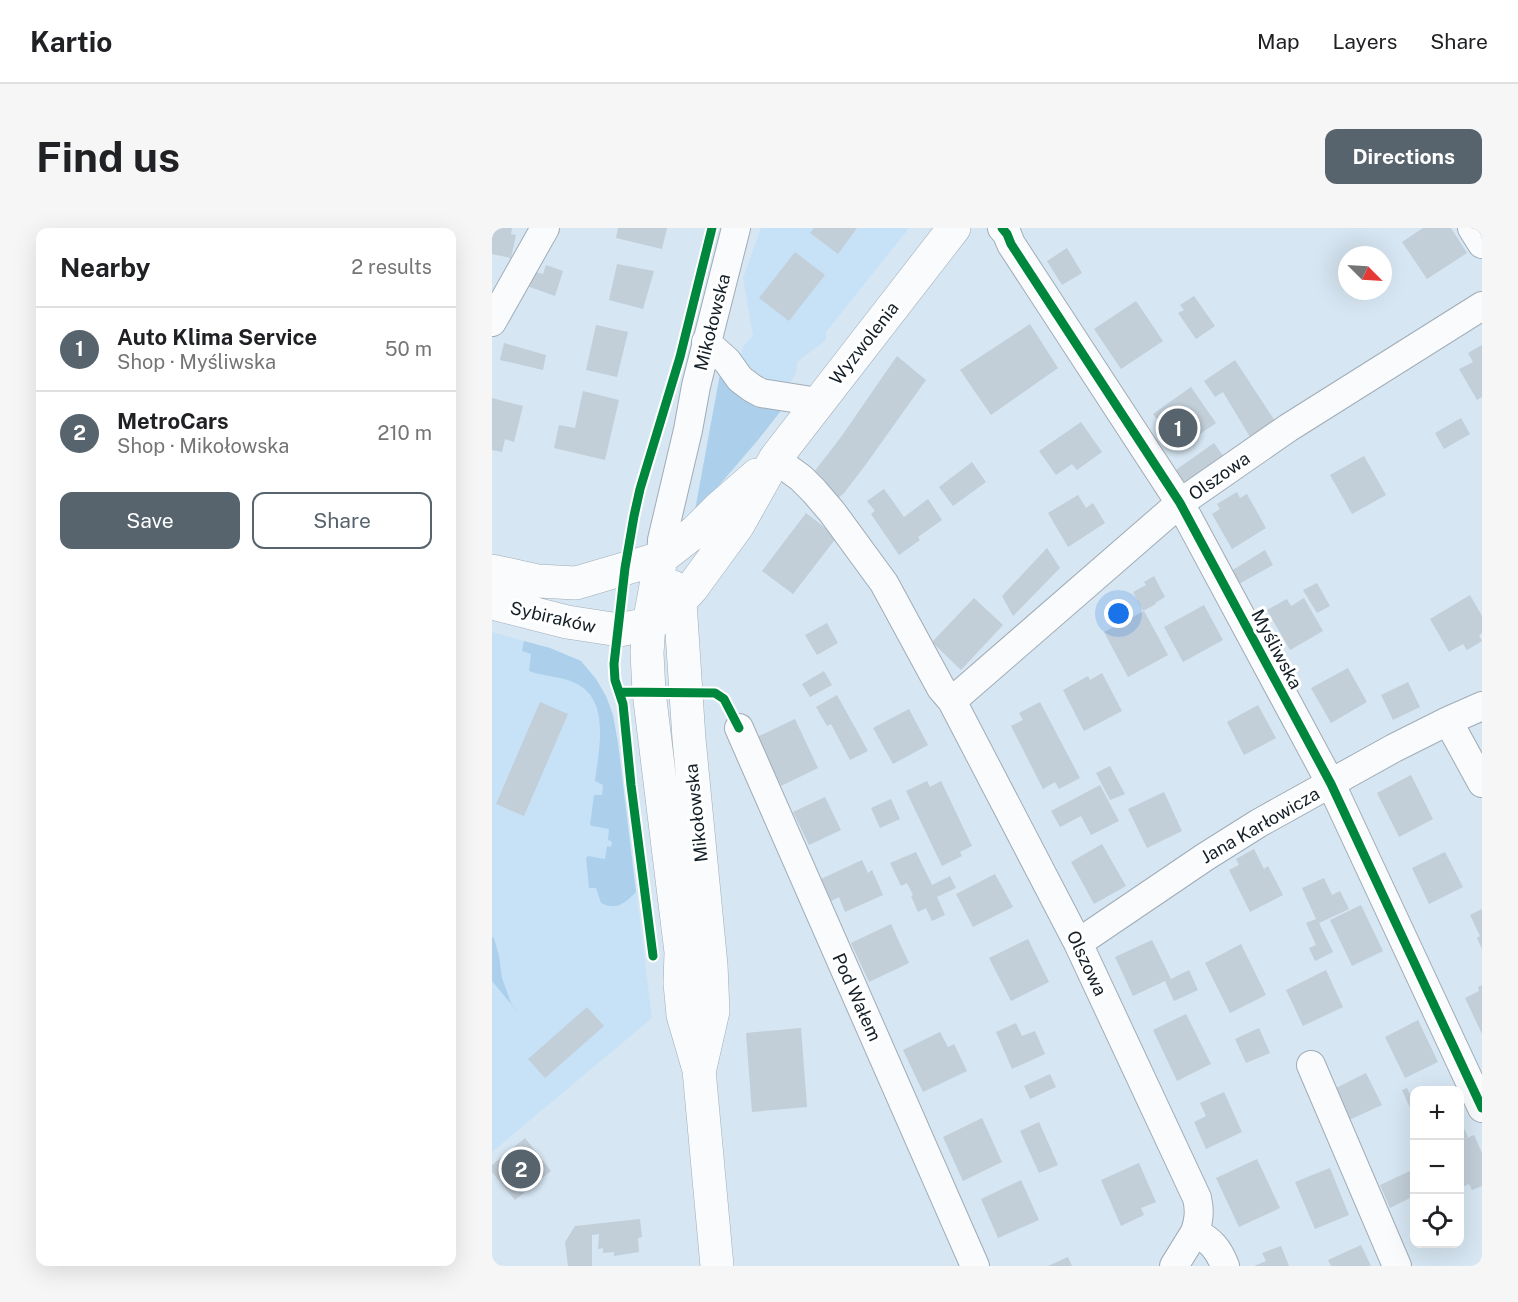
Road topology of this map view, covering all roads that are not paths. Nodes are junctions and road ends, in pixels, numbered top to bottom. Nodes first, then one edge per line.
1 (545, 228) edge
2 (736, 228) edge
3 (954, 228) edge
4 (1002, 228) edge
5 (1472, 228) edge
6 (1482, 244) edge
7 (1482, 306) edge
8 (492, 322) edge
9 (706, 342) junction
10 (818, 402) junction
11 (775, 459) junction
12 (1180, 503) junction
13 (661, 558) junction
14 (492, 571) edge
15 (680, 602) junction
16 (492, 603) edge
17 (649, 624) junction
18 (952, 701) junction
19 (1482, 706) edge
20 (1448, 721) junction
21 (739, 728) dead end
22 (1482, 783) edge
23 (1331, 784) junction
24 (1078, 943) junction
25 (1311, 1065) dead end
26 (699, 1070) junction
27 (1482, 1108) edge
28 (1195, 1232) junction
29 (717, 1266) edge
30 (975, 1266) edge
31 (1174, 1266) edge
32 (1225, 1266) edge
33 (1397, 1266) edge

1 - 8 street
2 - 9 street, Mikołowska
3 - 10 main road, Wyzwolenia
4 - 12 street, Myśliwska
5 - 6 street
7 - 12 street, Olszowa
9 - 10 street
9 - 13 street, Mikołowska
10 - 11 main road, Wyzwolenia
11 - 13 main road, Wyzwolenia
11 - 15 main road, Wyzwolenia
11 - 18 street, Olszowa
12 - 18 street, Olszowa
12 - 23 street, Myśliwska
13 - 14 main road, Sybiraków
13 - 15 main road, Mikołowska
13 - 17 main road, Mikołowska
15 - 17 main road, Wyzwolenia
15 - 26 main road, Mikołowska
16 - 17 main road, Sybiraków
17 - 26 main road, Mikołowska
18 - 24 street, Olszowa
19 - 20 street, Jana Karłowicza
20 - 22 street
20 - 23 street, Jana Karłowicza
21 - 30 street, Pod Wałem
23 - 24 street, Jana Karłowicza
23 - 27 street, Myśliwska
24 - 28 street, Olszowa
25 - 33 street
26 - 29 main road, Mikołowska
28 - 31 street, Olszowa
28 - 32 street

